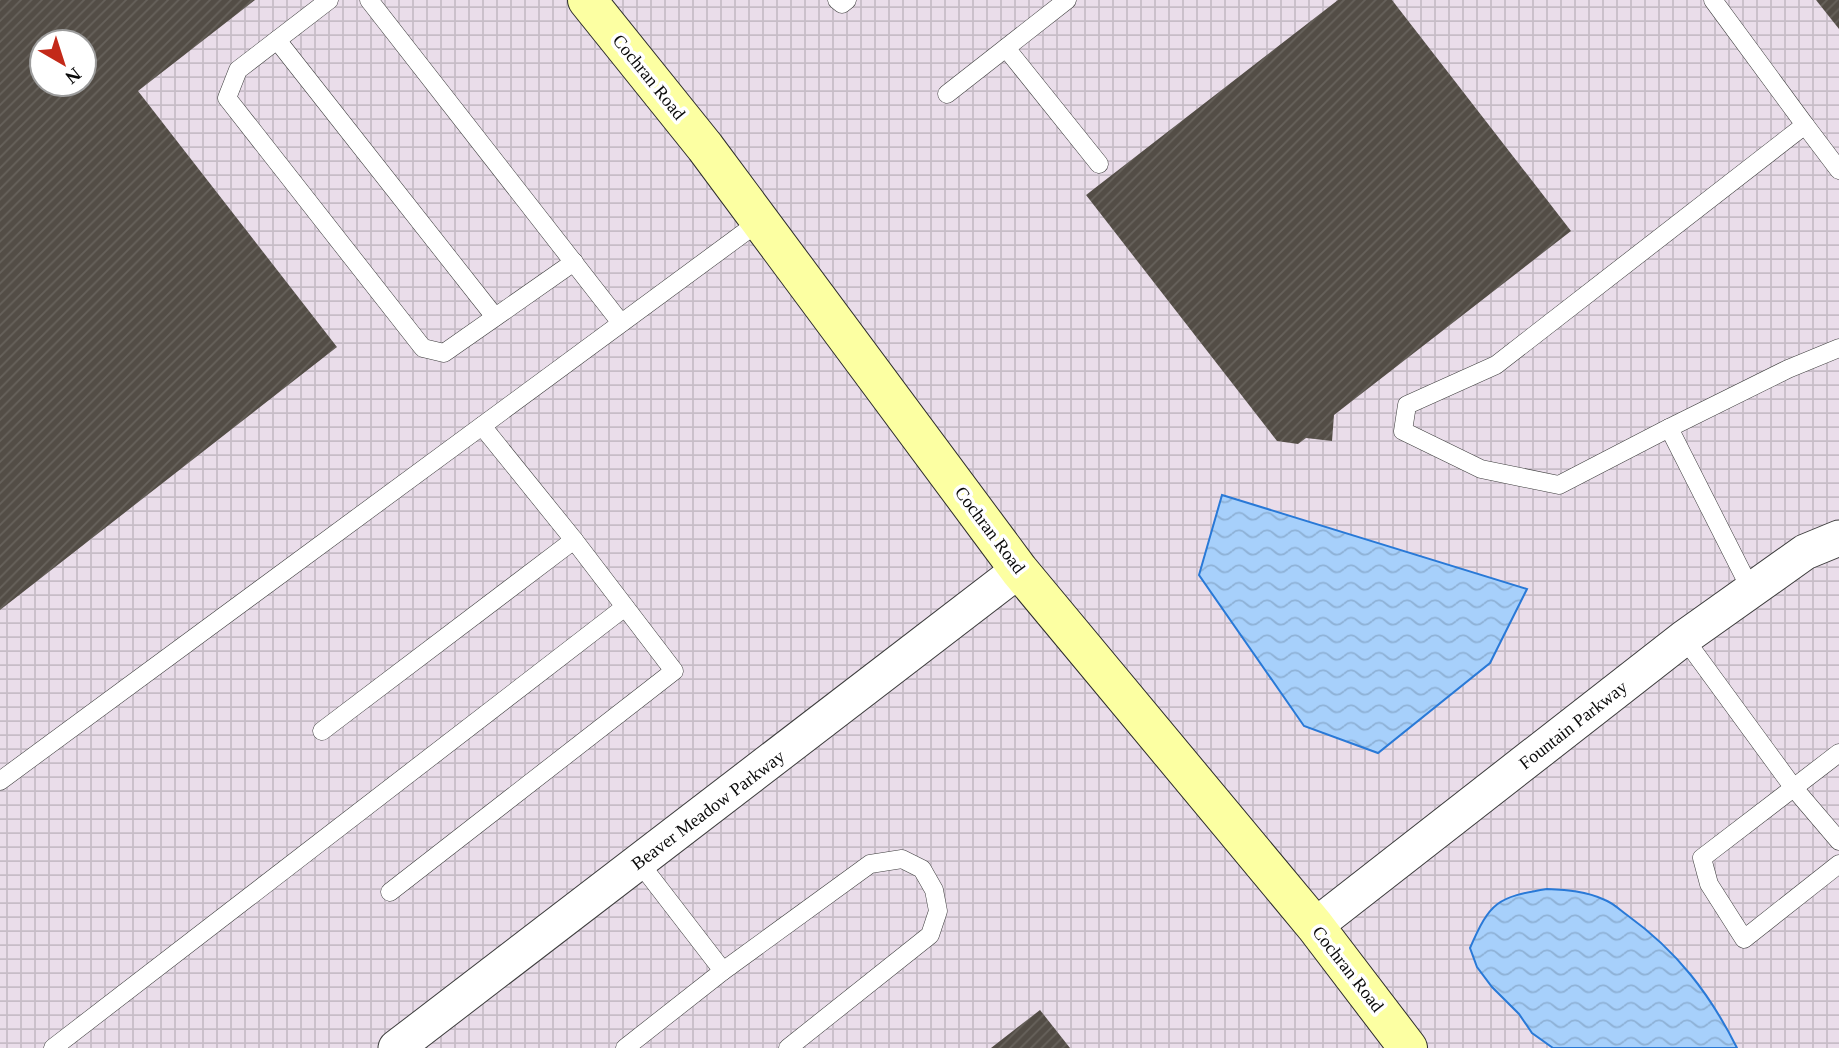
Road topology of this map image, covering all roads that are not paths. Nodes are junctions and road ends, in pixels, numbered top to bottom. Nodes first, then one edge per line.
1 (329, 0) edge
2 (369, 0) edge
3 (587, 0) edge
4 (837, 0) edge
5 (847, 0) edge
6 (1067, 0) edge
7 (1713, 0) edge
8 (277, 40) junction
9 (1006, 48) junction
10 (947, 94) dead end
11 (1805, 125) junction
12 (1099, 164) dead end
13 (1839, 170) edge
14 (760, 221) junction
15 (574, 262) junction
16 (495, 317) junction
17 (621, 323) junction
18 (1839, 348) edge
19 (482, 426) junction
20 (1669, 428) junction
21 (1839, 538) edge
22 (574, 540) junction
23 (1019, 570) junction
24 (1751, 590) junction
25 (625, 607) junction
26 (1684, 638) junction
27 (322, 731) dead end
28 (1839, 753) edge
29 (0, 781) edge
30 (1793, 787) junction
31 (1839, 841) edge
32 (639, 862) junction
33 (1839, 864) edge
34 (390, 892) dead end
35 (1315, 926) junction
36 (723, 971) junction
37 (53, 1048) edge
38 (396, 1048) edge
39 (625, 1048) edge
40 (788, 1048) edge
41 (1408, 1048) edge

1 - 8 lane
2 - 15 lane
3 - 14 street, Cochran Road
4 - 5 lane
6 - 9 lane
7 - 11 lane
8 - 16 lane
8 - 16 lane
9 - 10 lane
9 - 12 lane
11 - 13 lane
11 - 20 lane
14 - 17 lane
14 - 23 street, Cochran Road
15 - 16 lane
15 - 17 lane
17 - 19 lane
18 - 20 lane
19 - 22 lane
19 - 29 lane
20 - 24 lane
21 - 24 street, Fountain Parkway
22 - 25 lane
22 - 27 lane
23 - 32 street, Beaver Meadow Parkway
23 - 35 street, Cochran Road
24 - 26 street, Fountain Parkway
25 - 34 lane
25 - 37 lane
26 - 30 lane
26 - 35 street, Fountain Parkway
28 - 30 lane
30 - 31 lane
30 - 33 lane
32 - 36 lane
32 - 38 street, Beaver Meadow Parkway
35 - 41 street, Cochran Road
36 - 39 lane
36 - 40 lane

